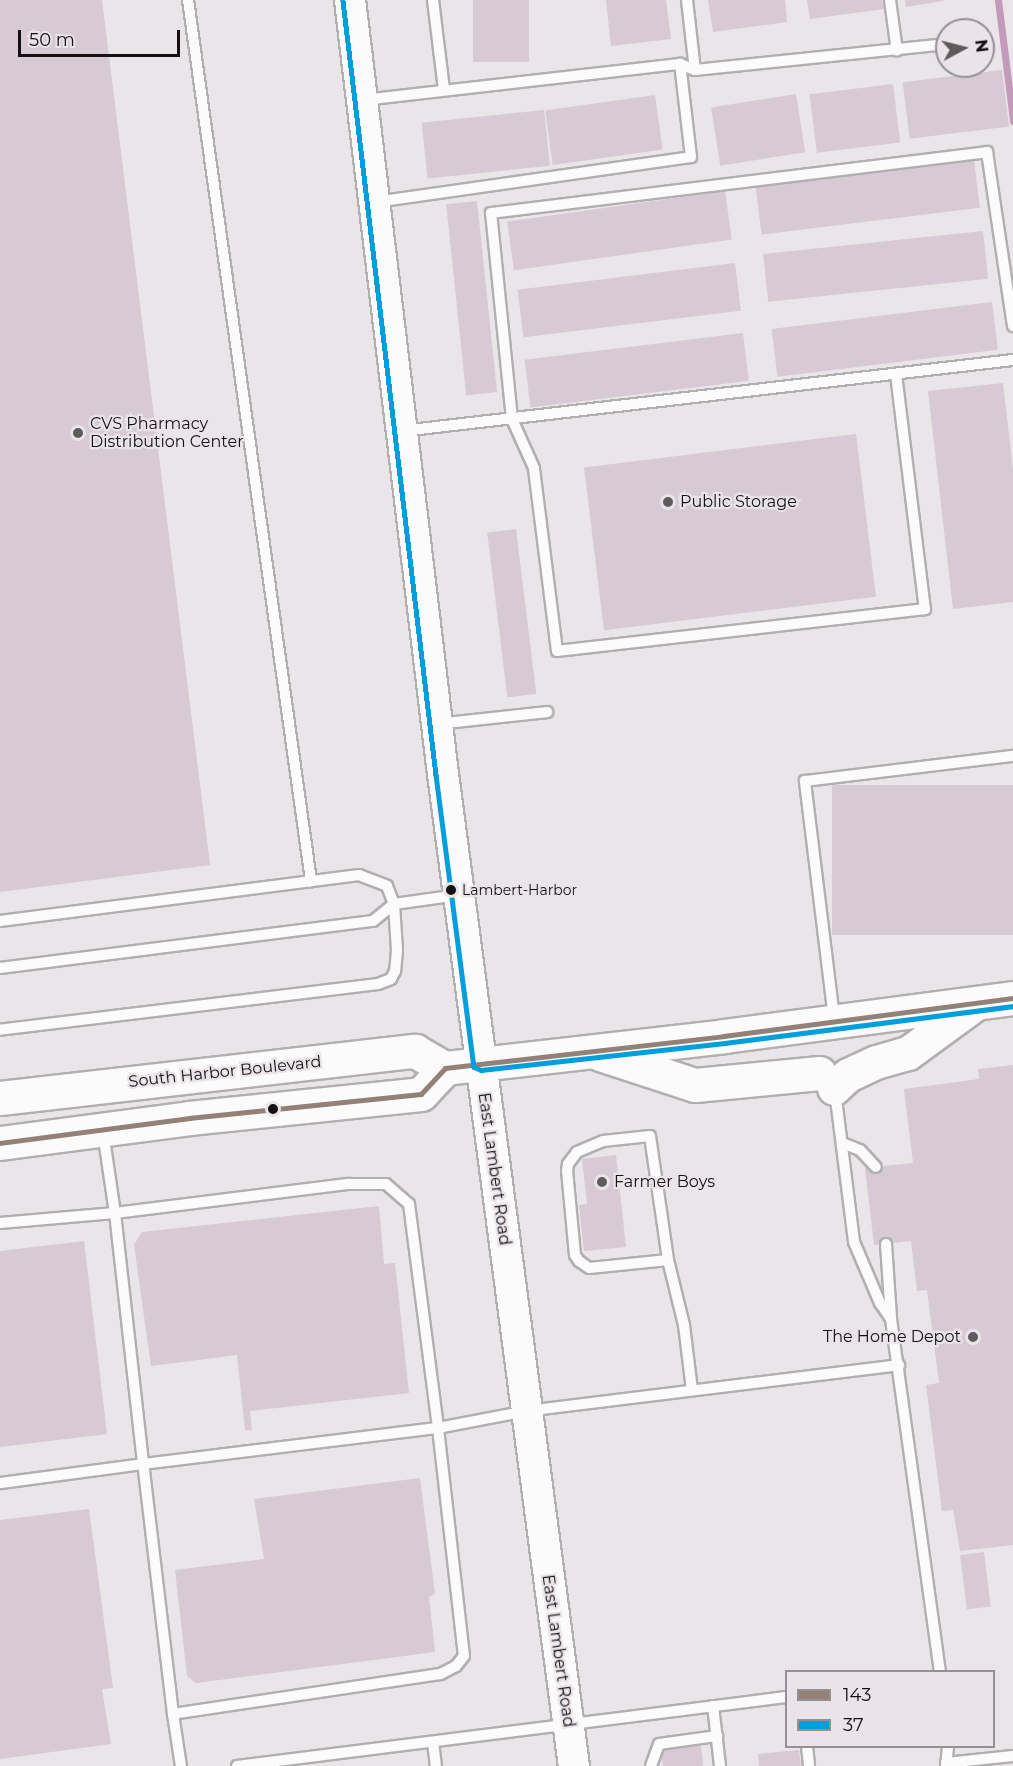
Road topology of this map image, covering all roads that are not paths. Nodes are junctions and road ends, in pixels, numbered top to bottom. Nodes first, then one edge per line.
1 (188, 0) edge
2 (350, 0) edge
3 (433, 0) edge
4 (687, 0) edge
5 (890, 0) edge
6 (935, 46) edge
7 (897, 51) junction
8 (680, 64) junction
9 (695, 70) junction
10 (444, 89) junction
11 (362, 100) junction
12 (375, 202) junction
13 (1013, 326) edge
14 (1013, 360) edge
15 (896, 374) junction
16 (512, 418) junction
17 (402, 431) junction
18 (547, 712) dead end
19 (437, 724) junction
20 (1013, 756) edge
21 (311, 881) junction
22 (458, 895) junction
23 (394, 904) junction
24 (0, 921) edge
25 (0, 968) edge
26 (1013, 998) edge
27 (978, 1002) junction
28 (834, 1021) junction
29 (0, 1030) edge
30 (590, 1051) junction
31 (480, 1063) junction
32 (445, 1068) junction
33 (827, 1081) junction
34 (0, 1098) edge
35 (103, 1130) junction
36 (0, 1143) edge
37 (842, 1143) junction
38 (876, 1167) dead end
39 (115, 1213) junction
40 (0, 1223) edge
41 (886, 1244) dead end
42 (668, 1260) junction
43 (891, 1318) junction
44 (899, 1365) junction
45 (692, 1390) junction
46 (526, 1411) junction
47 (438, 1428) junction
48 (143, 1464) junction
49 (0, 1483) edge
50 (940, 1670) edge
51 (785, 1697) edge
52 (713, 1706) junction
53 (173, 1714) junction
54 (568, 1725) junction
55 (717, 1736) junction
56 (433, 1742) junction
57 (807, 1748) edge
58 (948, 1748) edge
59 (1013, 1756) edge
60 (946, 1764) edge
61 (181, 1766) edge
62 (237, 1766) edge
63 (436, 1766) edge
64 (574, 1766) edge
65 (651, 1766) edge
66 (720, 1766) edge
67 (809, 1766) edge

1 - 21 lane
2 - 11 main road, East Lambert Road
3 - 10 lane
4 - 9 lane
5 - 7 lane
6 - 7 lane
7 - 9 lane
8 - 9 lane
8 - 10 lane
8 - 12 lane
10 - 11 lane
11 - 12 main road, East Lambert Road
12 - 17 main road, East Lambert Road
13 - 16 lane
14 - 15 lane
15 - 16 lane
15 - 16 lane
16 - 17 lane
17 - 19 main road, East Lambert Road
18 - 19 lane
19 - 22 main road, East Lambert Road
20 - 28 lane
21 - 23 lane
21 - 24 lane
22 - 23 lane
22 - 31 main road, East Lambert Road
23 - 25 lane
23 - 29 lane
26 - 27 main road
27 - 28 main road
27 - 33 main road
28 - 30 main road
30 - 31 main road
30 - 33 main road
31 - 32 main road
31 - 46 main road, East Lambert Road
32 - 34 main road, South Harbor Boulevard
32 - 35 main road
33 - 37 lane
35 - 36 main road
35 - 39 lane
37 - 38 lane
37 - 43 lane
39 - 40 lane
39 - 47 lane
39 - 48 lane
41 - 43 lane
42 - 42 lane
42 - 45 lane
43 - 44 lane
44 - 45 lane
44 - 50 lane
45 - 46 lane
46 - 47 lane
46 - 54 main road, East Lambert Road
47 - 48 lane
47 - 53 lane
48 - 49 lane
48 - 53 lane
51 - 52 lane
52 - 54 lane
52 - 55 lane
53 - 61 lane
54 - 56 lane
54 - 64 main road, East Lambert Road
55 - 65 lane
55 - 66 lane
56 - 62 lane
56 - 63 lane
57 - 67 lane
58 - 60 lane
59 - 60 lane

